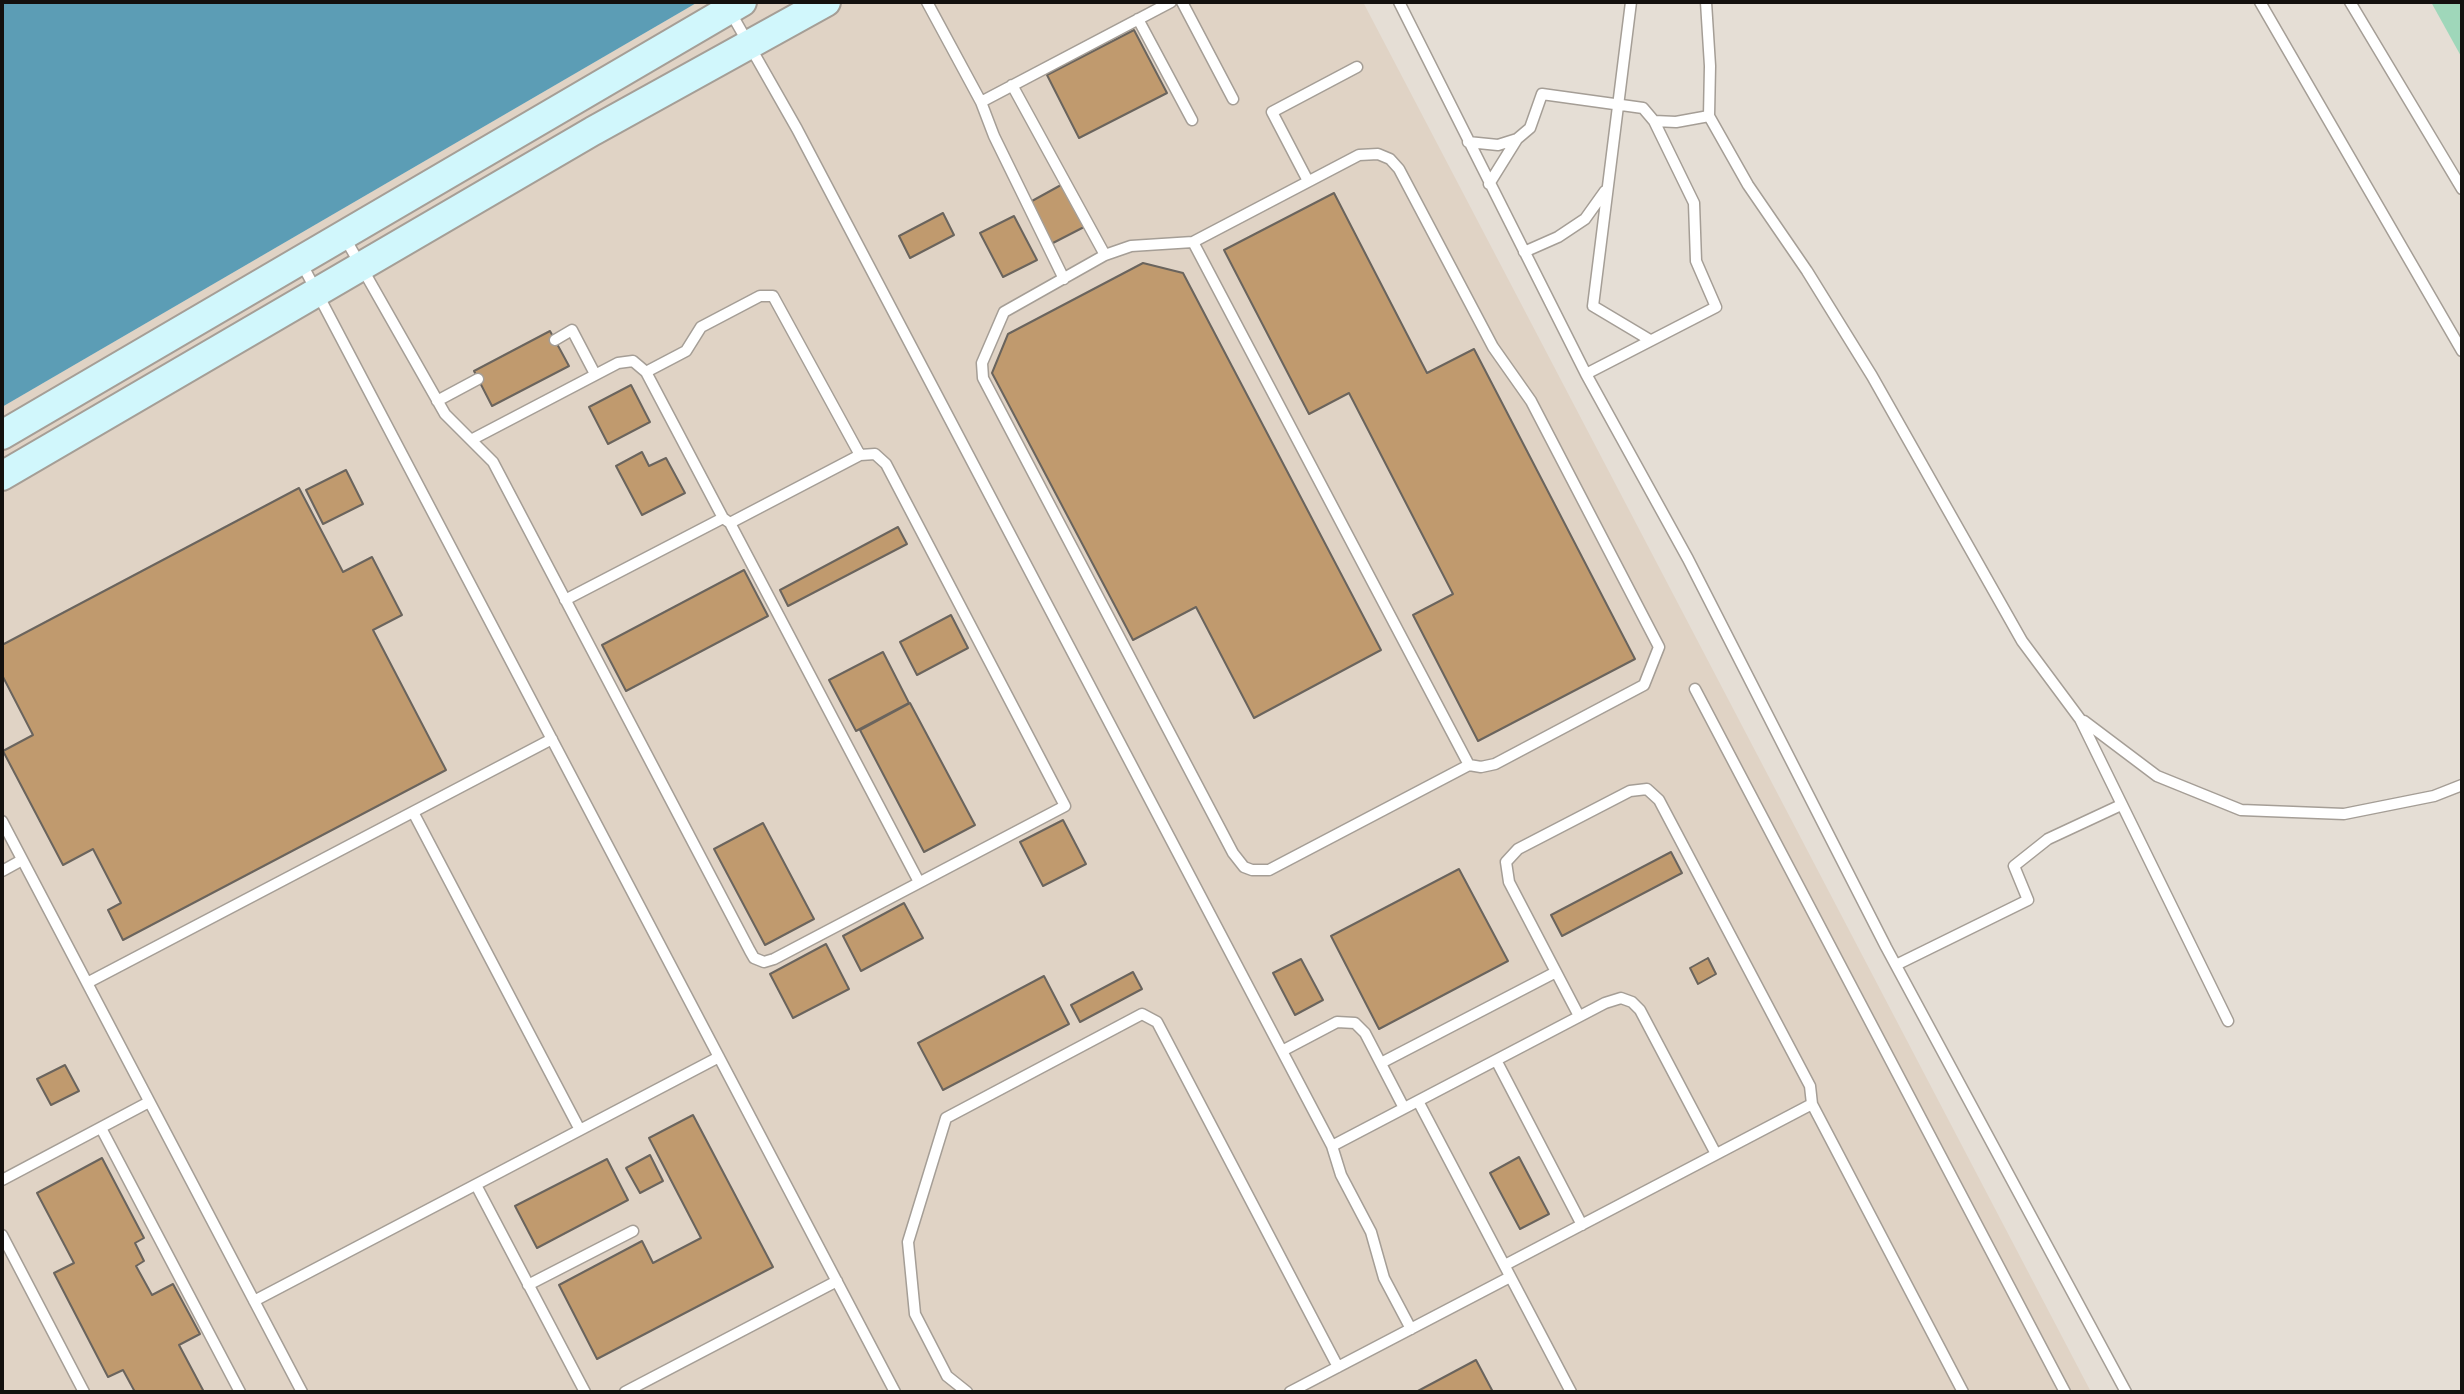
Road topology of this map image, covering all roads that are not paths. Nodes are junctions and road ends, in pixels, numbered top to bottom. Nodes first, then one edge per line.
1 (826, 2) edge
2 (927, 2) edge
3 (1171, 2) edge
4 (1182, 2) edge
5 (1399, 2) edge
6 (1630, 2) edge
7 (1706, 2) edge
8 (2260, 2) edge
9 (2350, 2) edge
10 (735, 6) edge
11 (1138, 19) junction
12 (750, 45) junction
13 (1357, 67) dead end
14 (1012, 85) junction
15 (1233, 99) dead end
16 (981, 102) junction
17 (1616, 105) junction
18 (1709, 116) junction
19 (1192, 120) dead end
20 (1654, 121) junction
21 (1517, 139) junction
22 (1468, 142) junction
23 (1308, 181) junction
24 (1489, 184) junction
25 (2462, 189) edge
26 (1605, 190) junction
27 (343, 235) junction
28 (1193, 242) junction
29 (1524, 252) junction
30 (1105, 255) junction
31 (300, 260) junction
32 (361, 266) junction
33 (1064, 279) junction
34 (317, 292) junction
35 (555, 340) dead end
36 (1650, 340) junction
37 (2462, 351) edge
38 (646, 372) junction
39 (596, 374) junction
40 (1586, 374) junction
41 (478, 379) dead end
42 (437, 401) junction
43 (2, 435) edge
44 (471, 440) junction
45 (860, 455) junction
46 (2, 476) edge
47 (726, 520) junction
48 (565, 600) junction
49 (1695, 689) dead end
50 (2080, 719) junction
51 (552, 739) junction
52 (1469, 765) junction
53 (2462, 785) edge
54 (2121, 806) junction
55 (413, 812) junction
56 (2, 821) edge
57 (22, 860) junction
58 (2, 871) edge
59 (919, 882) junction
60 (1896, 964) junction
61 (1556, 972) junction
62 (87, 983) junction
63 (1579, 1016) junction
64 (2228, 1021) dead end
65 (1282, 1051) junction
66 (719, 1057) junction
67 (1496, 1060) junction
68 (1381, 1063) junction
69 (1418, 1101) junction
70 (149, 1102) junction
71 (1812, 1104) junction
72 (1404, 1108) junction
73 (100, 1128) junction
74 (580, 1130) junction
75 (1332, 1146) junction
76 (1716, 1154) junction
77 (2, 1180) edge
78 (476, 1185) junction
79 (1582, 1224) junction
80 (633, 1231) dead end
81 (2, 1235) edge
82 (1505, 1265) junction
83 (1510, 1277) junction
84 (837, 1281) junction
85 (528, 1285) junction
86 (254, 1301) junction
87 (1411, 1329) junction
88 (1338, 1367) junction
89 (85, 1392) edge
90 (240, 1392) edge
91 (302, 1392) edge
92 (585, 1392) edge
93 (625, 1392) edge
94 (895, 1392) edge
95 (967, 1392) edge
96 (1290, 1392) edge
97 (1571, 1392) edge
98 (1964, 1392) edge
99 (2064, 1392) edge
100 (2126, 1392) edge

1 - 12 street
2 - 16 lane
3 - 11 lane
4 - 15 lane
5 - 22 lane
6 - 17 lane
7 - 18 lane
8 - 37 lane
9 - 25 lane
10 - 12 lane
10 - 27 street
11 - 14 lane
11 - 19 lane
12 - 32 street
12 - 65 lane
13 - 23 lane
14 - 16 lane
14 - 30 lane
16 - 33 lane
17 - 20 lane
17 - 21 lane
17 - 26 lane
18 - 20 lane
18 - 50 lane
20 - 36 lane
21 - 22 lane
21 - 24 lane
22 - 24 lane
23 - 28 lane
23 - 52 lane
24 - 29 lane
26 - 29 lane
26 - 36 lane
27 - 31 street
27 - 32 lane
28 - 30 lane
28 - 52 lane
29 - 40 lane
30 - 33 lane
31 - 34 lane
31 - 43 street
32 - 34 street
32 - 42 lane
33 - 52 lane
34 - 46 street
34 - 51 lane
35 - 39 lane
36 - 40 lane
38 - 39 lane
38 - 45 lane
38 - 47 lane
39 - 44 lane
40 - 60 lane
41 - 42 lane
42 - 44 lane
44 - 48 lane
45 - 47 lane
45 - 59 lane
47 - 48 lane
47 - 59 lane
48 - 59 lane
49 - 99 lane
50 - 53 lane
50 - 54 lane
51 - 55 lane
51 - 66 lane
54 - 60 lane
54 - 64 lane
55 - 62 lane
55 - 74 lane
56 - 57 lane
57 - 58 lane
57 - 62 lane
60 - 100 lane
61 - 63 lane
61 - 68 lane
61 - 71 lane
62 - 70 lane
63 - 67 lane
63 - 76 lane
65 - 68 lane
65 - 75 lane
66 - 74 lane
66 - 84 lane
67 - 69 lane
67 - 79 lane
68 - 72 lane
69 - 72 lane
69 - 82 lane
70 - 73 lane
70 - 86 lane
71 - 76 lane
71 - 98 lane
72 - 75 lane
73 - 77 lane
73 - 90 lane
74 - 78 lane
75 - 87 lane
76 - 79 lane
78 - 85 lane
78 - 86 lane
79 - 82 lane
80 - 85 lane
81 - 89 lane
82 - 83 lane
83 - 87 lane
83 - 97 lane
84 - 93 lane
84 - 94 lane
85 - 92 lane
86 - 91 lane
87 - 88 lane
88 - 95 lane
88 - 96 lane

